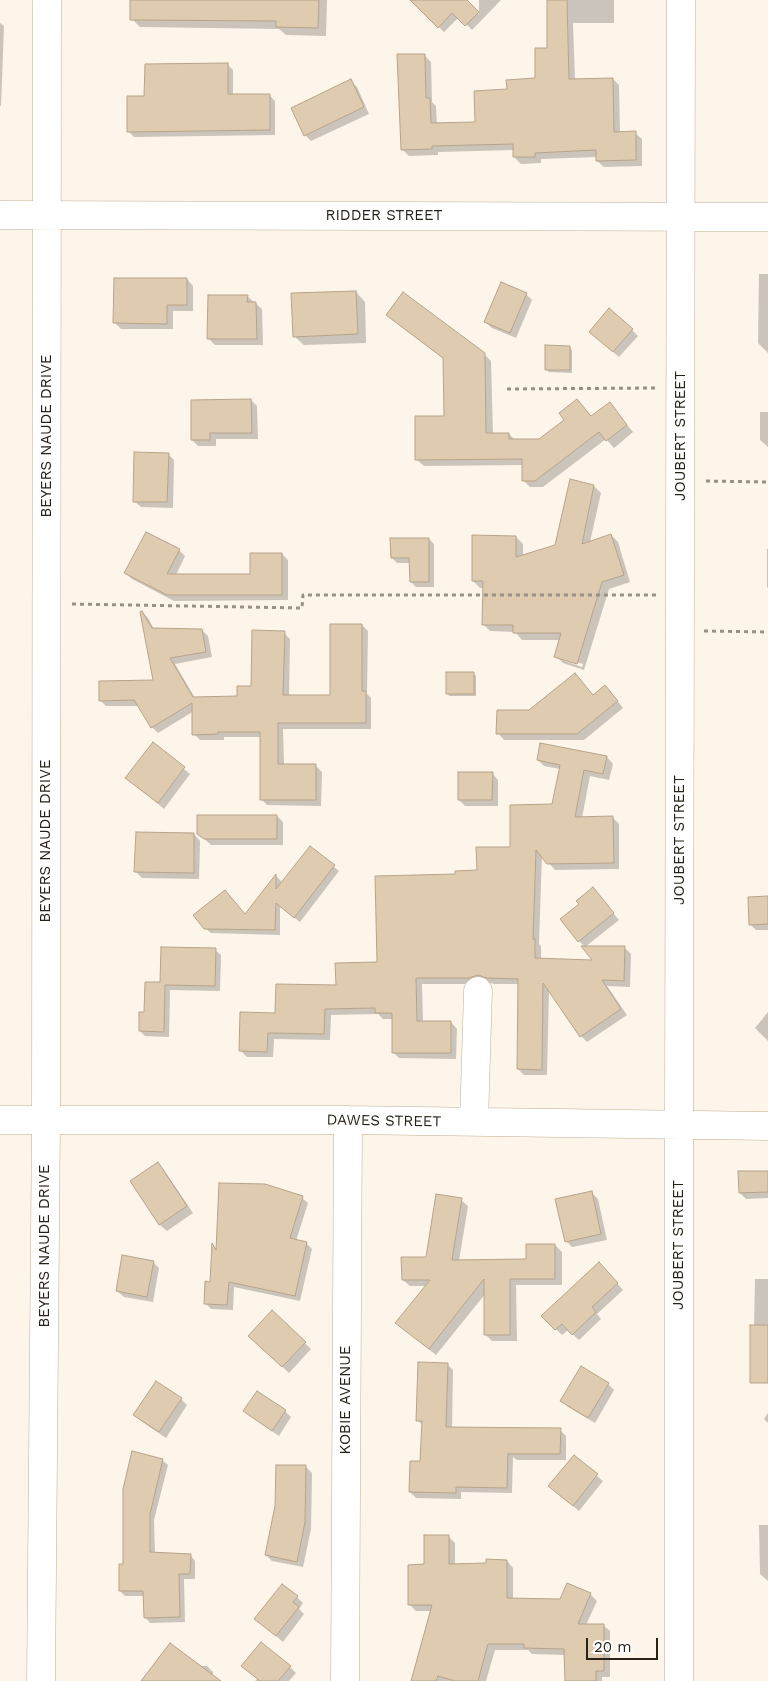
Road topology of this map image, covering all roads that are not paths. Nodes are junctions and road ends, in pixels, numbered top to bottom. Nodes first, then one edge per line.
1 (47, 0) edge
2 (681, 0) edge
3 (0, 215) edge
4 (47, 215) junction
5 (768, 216) edge
6 (681, 217) junction
7 (478, 991) dead end
8 (0, 1120) edge
9 (348, 1120) junction
10 (46, 1121) junction
11 (474, 1122) junction
12 (679, 1126) junction
13 (768, 1126) edge
14 (41, 1681) edge
15 (345, 1681) edge
16 (679, 1681) edge

1 - 4 street, BEYERS NAUDE DRIVE
2 - 6 street, JOUBERT STREET
3 - 4 street, RIDDER STREET
4 - 6 street, RIDDER STREET
4 - 10 street, BEYERS NAUDE DRIVE
5 - 6 street, RIDDER STREET
6 - 12 street, JOUBERT STREET
7 - 11 street
8 - 10 street, DAWES STREET
9 - 10 street, DAWES STREET
9 - 11 street, DAWES STREET
9 - 15 street, KOBIE AVENUE
10 - 14 street, BEYERS NAUDE DRIVE
11 - 12 street, DAWES STREET
12 - 13 street, DAWES STREET
12 - 16 street, JOUBERT STREET

